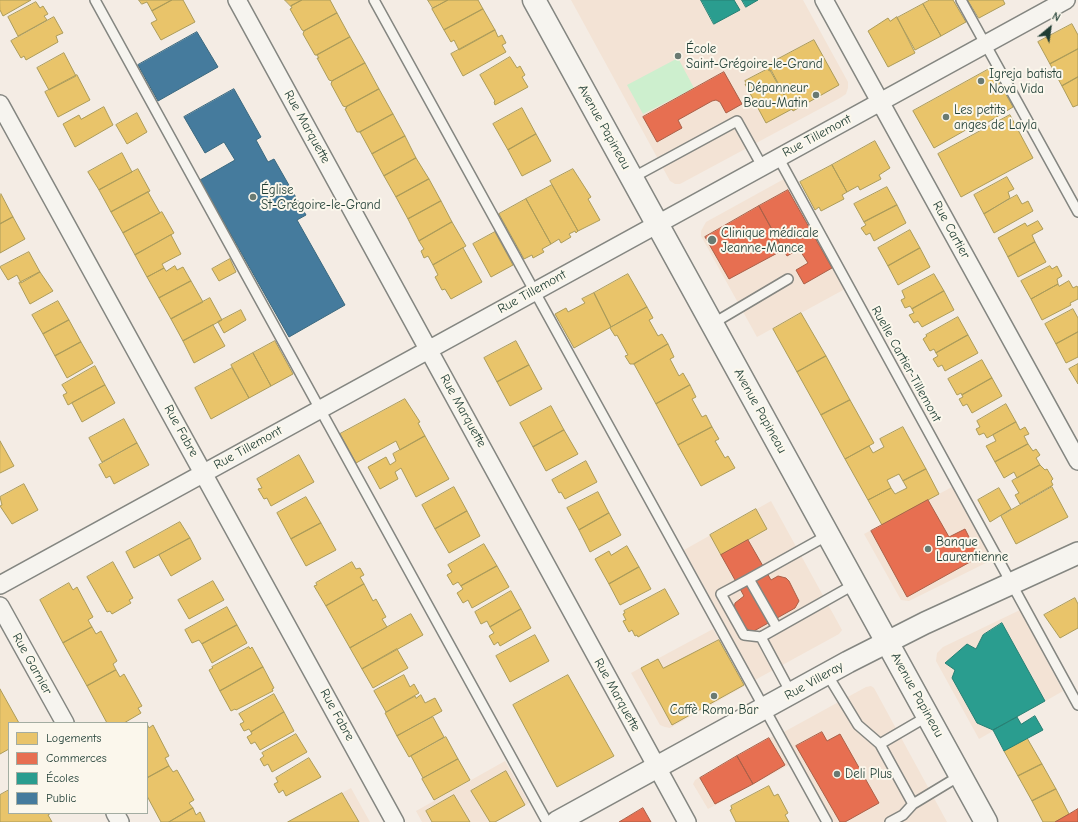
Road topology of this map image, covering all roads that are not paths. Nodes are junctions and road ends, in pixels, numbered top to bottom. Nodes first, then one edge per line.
1 (95, 0) edge
2 (237, 0) edge
3 (374, 0) edge
4 (534, 0) edge
5 (824, 0) edge
6 (961, 0) edge
7 (1066, 0) edge
8 (986, 44) junction
9 (880, 102) junction
10 (0, 104) edge
11 (778, 157) junction
12 (762, 166) junction
13 (632, 178) junction
14 (1078, 212) edge
15 (657, 224) junction
16 (788, 279) dead end
17 (534, 291) junction
18 (712, 324) junction
19 (429, 349) junction
20 (319, 408) junction
21 (1078, 461) edge
22 (204, 473) junction
23 (828, 535) junction
24 (1078, 553) edge
25 (749, 578) junction
26 (855, 584) junction
27 (1011, 584) junction
28 (0, 585) edge
29 (0, 606) edge
30 (777, 628) junction
31 (761, 637) junction
32 (888, 642) junction
33 (827, 674) junction
34 (791, 693) junction
35 (1078, 705) edge
36 (764, 708) junction
37 (928, 716) junction
38 (64, 722) edge
39 (880, 744) junction
40 (656, 768) junction
41 (961, 775) junction
42 (913, 804) junction
43 (395, 822) edge
44 (547, 822) edge
45 (557, 822) edge
46 (687, 822) edge
47 (827, 822) edge
48 (890, 822) edge
49 (986, 822) edge

1 - 20 lane
2 - 19 street, Rue Marquette
3 - 17 lane
4 - 13 main road, Avenue Papineau
5 - 9 street, Rue Cartier
6 - 8 lane
7 - 8 street, Rue Tillemont
8 - 9 street, Rue Tillemont
8 - 14 lane
9 - 11 street, Rue Tillemont
9 - 21 street, Rue Cartier
10 - 22 street, Rue Fabre
11 - 12 street, Rue Tillemont
11 - 27 lane, Ruelle Cartier-Tillemont
12 - 13 lane
12 - 15 street, Rue Tillemont
13 - 15 main road, Avenue Papineau
15 - 17 street, Rue Tillemont
15 - 18 main road, Avenue Papineau
16 - 18 lane
17 - 19 street, Rue Tillemont
17 - 36 lane
18 - 23 main road, Avenue Papineau
19 - 20 street, Rue Tillemont
19 - 40 street, Rue Marquette
20 - 22 street, Rue Tillemont
20 - 44 lane
22 - 28 street, Rue Tillemont
22 - 43 street, Rue Fabre
23 - 25 lane
23 - 26 main road, Avenue Papineau
24 - 27 street, Rue Villeray
25 - 30 lane
25 - 31 lane
26 - 30 lane
26 - 32 main road, Avenue Papineau
27 - 32 street, Rue Villeray
27 - 35 lane, Ruelle Cartier-Tillemont
29 - 38 street, Rue Garnier
30 - 31 lane
31 - 34 lane
32 - 33 street, Rue Villeray
32 - 37 main road, Avenue Papineau
33 - 34 street, Rue Villeray
33 - 39 lane
34 - 36 street, Rue Villeray
36 - 40 street, Rue Villeray
36 - 47 lane
37 - 39 lane
37 - 41 main road, Avenue Papineau
39 - 42 lane
40 - 45 street, Rue Villeray
40 - 46 street, Rue Marquette
41 - 42 lane
41 - 49 main road, Avenue Papineau
42 - 48 lane

